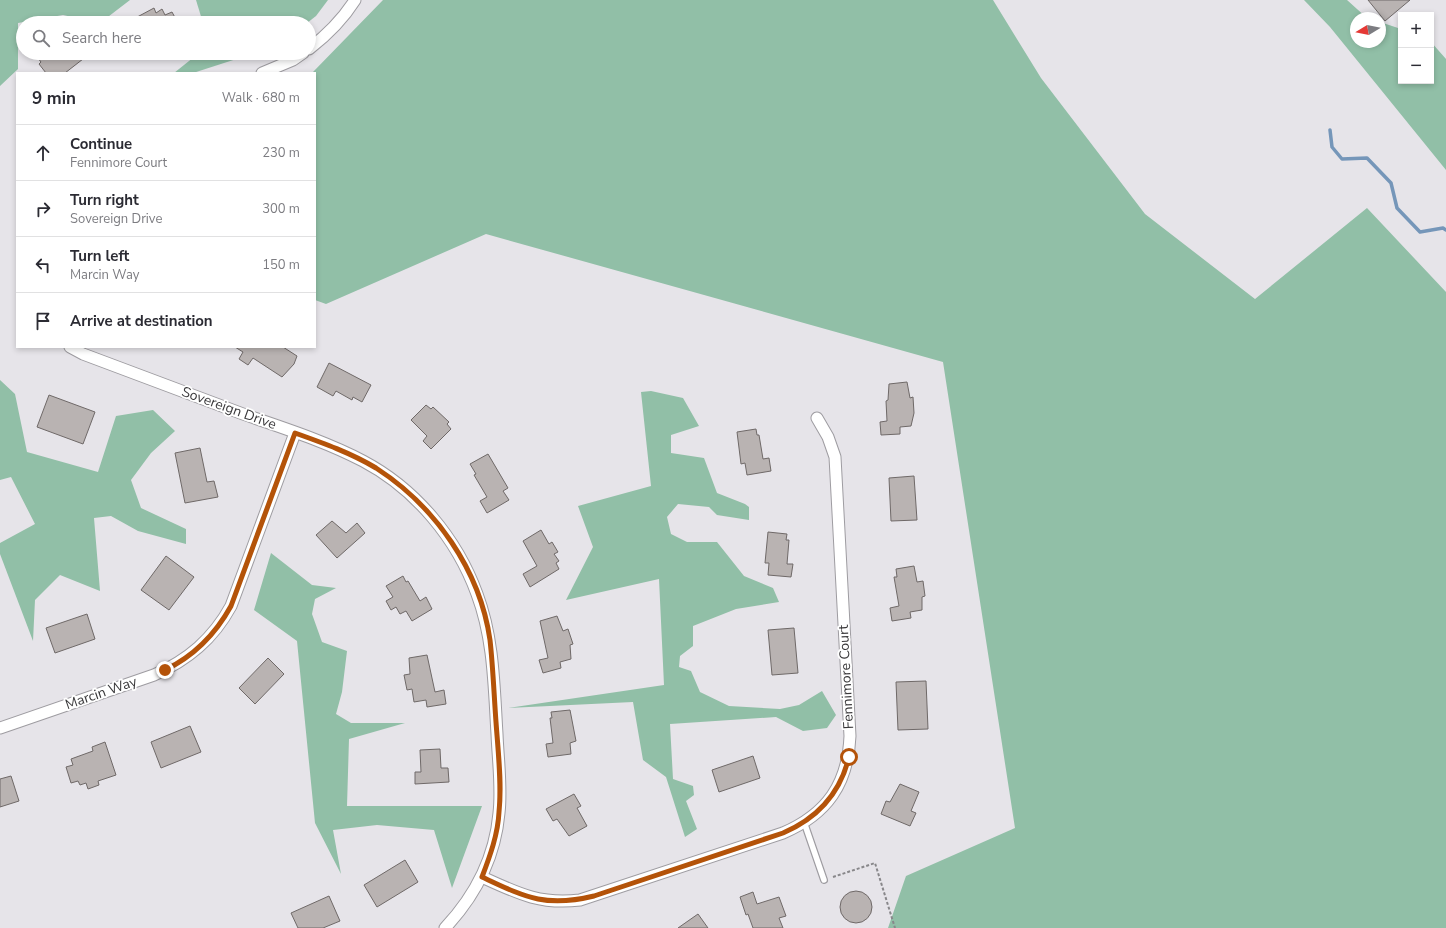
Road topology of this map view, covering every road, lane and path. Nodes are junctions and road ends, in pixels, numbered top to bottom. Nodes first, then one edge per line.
1 (354, 0) edge
2 (316, 43) edge
3 (293, 60) edge
4 (264, 72) edge
5 (72, 348) edge
6 (817, 418) dead end
7 (295, 433) junction
8 (0, 728) edge
9 (804, 822) junction
10 (482, 877) junction
11 (824, 880) joint
12 (445, 928) edge
13 (895, 928) edge

1 - 2 street
3 - 4 street
5 - 7 street, Sovereign Drive
6 - 9 street, Fennimore Court
7 - 8 street, Marcin Way
7 - 10 street, Sovereign Drive
9 - 10 street, Fennimore Court
9 - 11 lane
10 - 12 street, Sovereign Drive
11 - 13 path

